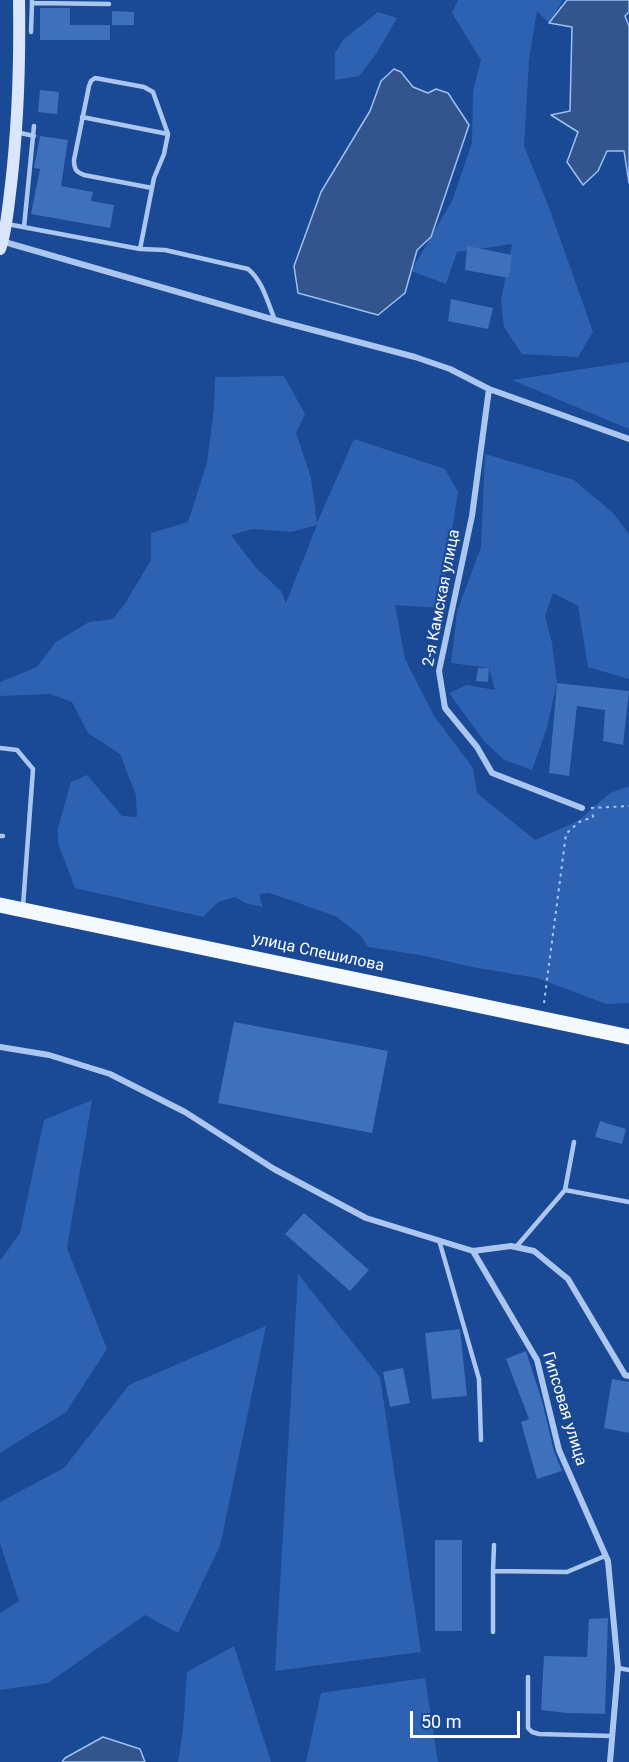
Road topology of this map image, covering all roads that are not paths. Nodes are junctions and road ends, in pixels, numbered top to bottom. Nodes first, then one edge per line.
1 (19, 0) edge
2 (32, 1) edge
3 (109, 4) dead end
4 (31, 32) dead end
5 (82, 117) junction
6 (34, 126) dead end
7 (15, 132) junction
8 (168, 134) junction
9 (34, 136) junction
10 (152, 188) junction
11 (7, 224) junction
12 (24, 227) junction
13 (1, 244) edge
14 (140, 249) junction
15 (275, 320) junction
16 (489, 389) junction
17 (629, 438) edge
18 (0, 747) edge
19 (582, 808) road end
20 (0, 905) edge
21 (22, 909) junction
22 (629, 1037) edge
23 (0, 1047) edge
24 (574, 1142) dead end
25 (565, 1190) junction
26 (629, 1202) edge
27 (439, 1240) junction
28 (516, 1247) junction
29 (473, 1251) junction
30 (629, 1376) edge
31 (481, 1440) dead end
32 (494, 1545) dead end
33 (605, 1556) junction
34 (493, 1571) junction
35 (493, 1632) dead end
36 (618, 1668) junction
37 (629, 1670) edge
38 (528, 1677) dead end
39 (612, 1736) junction
40 (609, 1762) edge

1 - 7 street
2 - 3 lane
2 - 4 lane
5 - 8 lane
5 - 8 lane
5 - 10 lane
6 - 9 lane
7 - 9 lane
7 - 11 street
8 - 10 lane
9 - 12 lane
10 - 14 lane
11 - 12 lane
11 - 13 street
12 - 14 lane
13 - 15 street
14 - 15 lane
15 - 16 street
16 - 17 street
16 - 19 street, 2-я Камская улица
18 - 21 lane
20 - 21 main road, улица Спешилова
21 - 22 main road, улица Спешилова
23 - 27 street
24 - 25 lane
25 - 26 lane
25 - 28 lane
27 - 29 street
27 - 31 lane
28 - 29 street
28 - 30 street
29 - 33 street, Гипсовая улица
32 - 34 lane
33 - 34 lane
33 - 36 street, Гипсовая улица
34 - 35 lane
36 - 37 lane
36 - 39 street, Гипсовая улица
38 - 39 lane
39 - 40 street, Гипсовая улица

